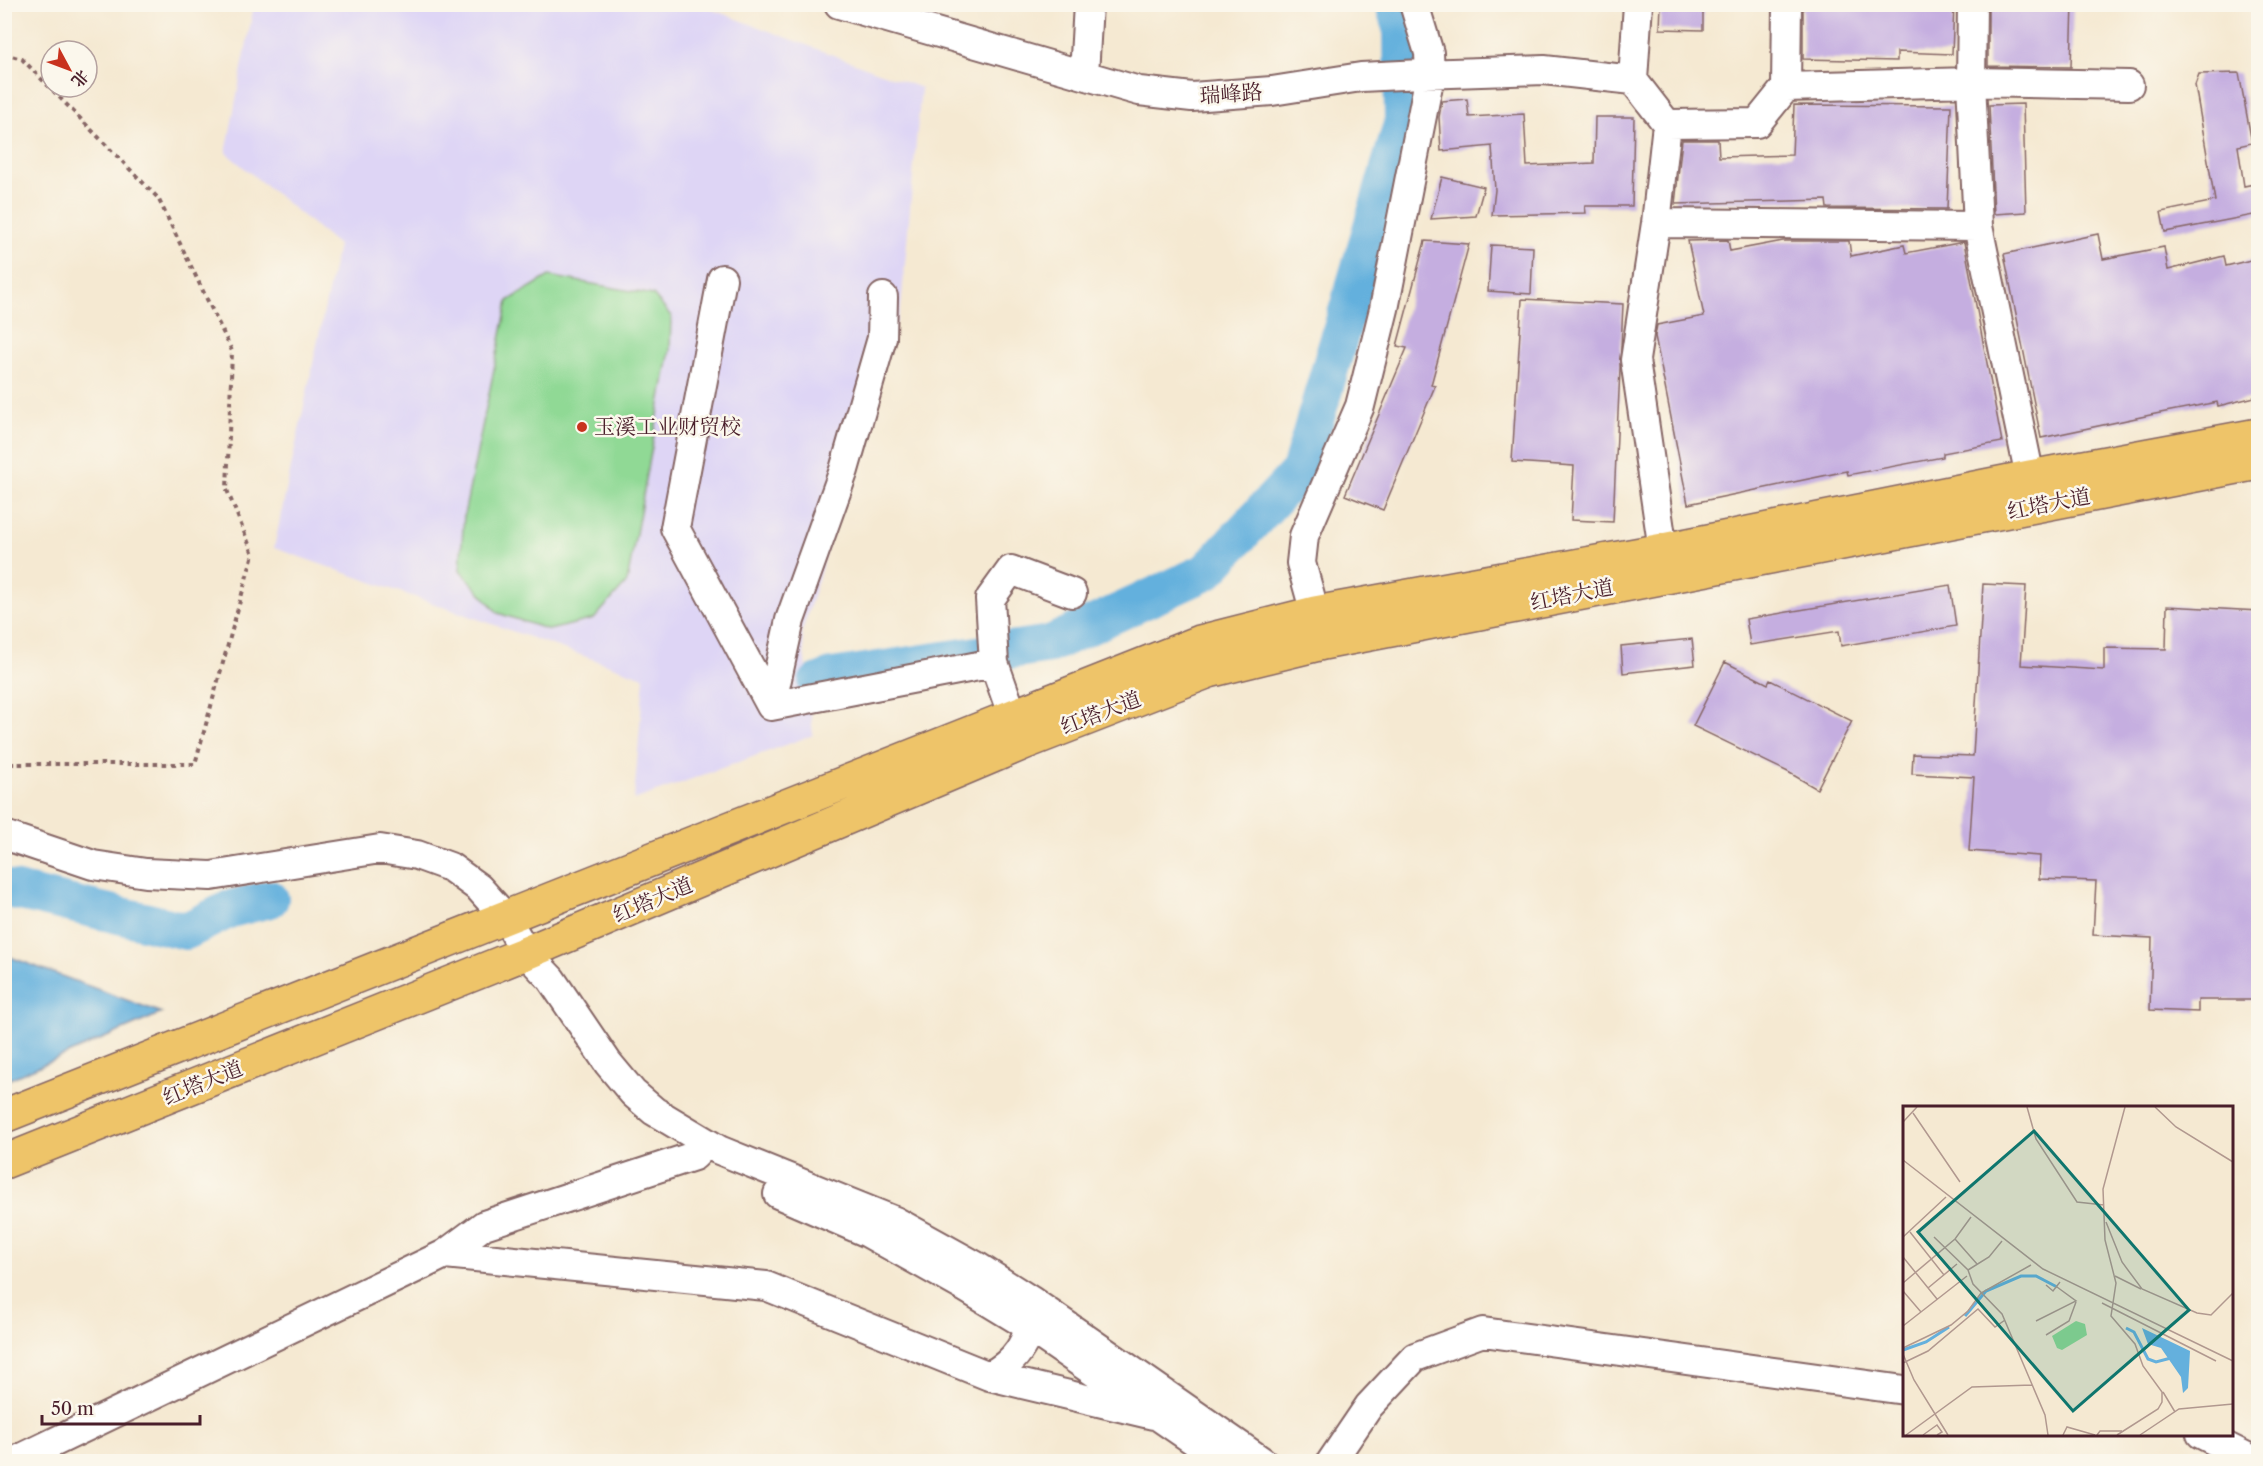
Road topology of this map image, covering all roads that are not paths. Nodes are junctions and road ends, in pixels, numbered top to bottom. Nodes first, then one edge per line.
1 (839, 4) edge
2 (1088, 4) edge
3 (1414, 4) edge
4 (1638, 4) edge
5 (1787, 4) edge
6 (1972, 4) edge
7 (1084, 75) junction
8 (1426, 75) junction
9 (1633, 80) junction
10 (1971, 81) junction
11 (2129, 85) dead end
12 (1786, 87) junction
13 (1667, 124) junction
14 (1656, 223) junction
15 (1978, 226) junction
16 (722, 279) dead end
17 (883, 297) dead end
18 (2259, 435) edge
19 (2259, 463) edge
20 (2030, 477) junction
21 (1663, 550) junction
22 (1072, 593) dead end
23 (1315, 613) junction
24 (993, 652) junction
25 (771, 706) junction
26 (1012, 714) junction
27 (4, 835) edge
28 (506, 918) junction
29 (526, 953) junction
30 (4, 1116) edge
31 (701, 1150) junction
32 (4, 1162) edge
33 (445, 1254) junction
34 (1030, 1300) junction
35 (1029, 1328) junction
36 (989, 1376) junction
37 (1903, 1390) edge
38 (1153, 1415) junction
39 (2205, 1436) edge
40 (13, 1461) edge
41 (1225, 1461) edge
42 (1263, 1461) edge
43 (1331, 1461) edge
44 (2257, 1461) edge

1 - 7 street, 瑞峰路
2 - 7 street
3 - 8 street
4 - 9 street
5 - 12 street
6 - 10 street
7 - 8 street, 瑞峰路
8 - 9 street, 瑞峰路
8 - 23 street
9 - 13 street
10 - 11 street
10 - 12 street
10 - 15 street
12 - 13 street
13 - 14 street
14 - 15 street
14 - 21 street
15 - 20 street
16 - 25 street
17 - 25 street
18 - 20 main road, 红塔大道
19 - 29 main road, 红塔大道
20 - 21 main road, 红塔大道
21 - 23 main road, 红塔大道
22 - 24 street
23 - 26 main road, 红塔大道
24 - 25 street
24 - 26 street
26 - 28 main road, 红塔大道
27 - 28 street
28 - 29 street
28 - 30 main road, 红塔大道
29 - 31 street
29 - 32 main road, 红塔大道
31 - 33 street
31 - 34 street
31 - 35 street
33 - 36 street
33 - 40 street
34 - 35 street
34 - 42 street
35 - 36 street
35 - 38 street
36 - 38 street
37 - 43 street
38 - 41 street
39 - 44 street

